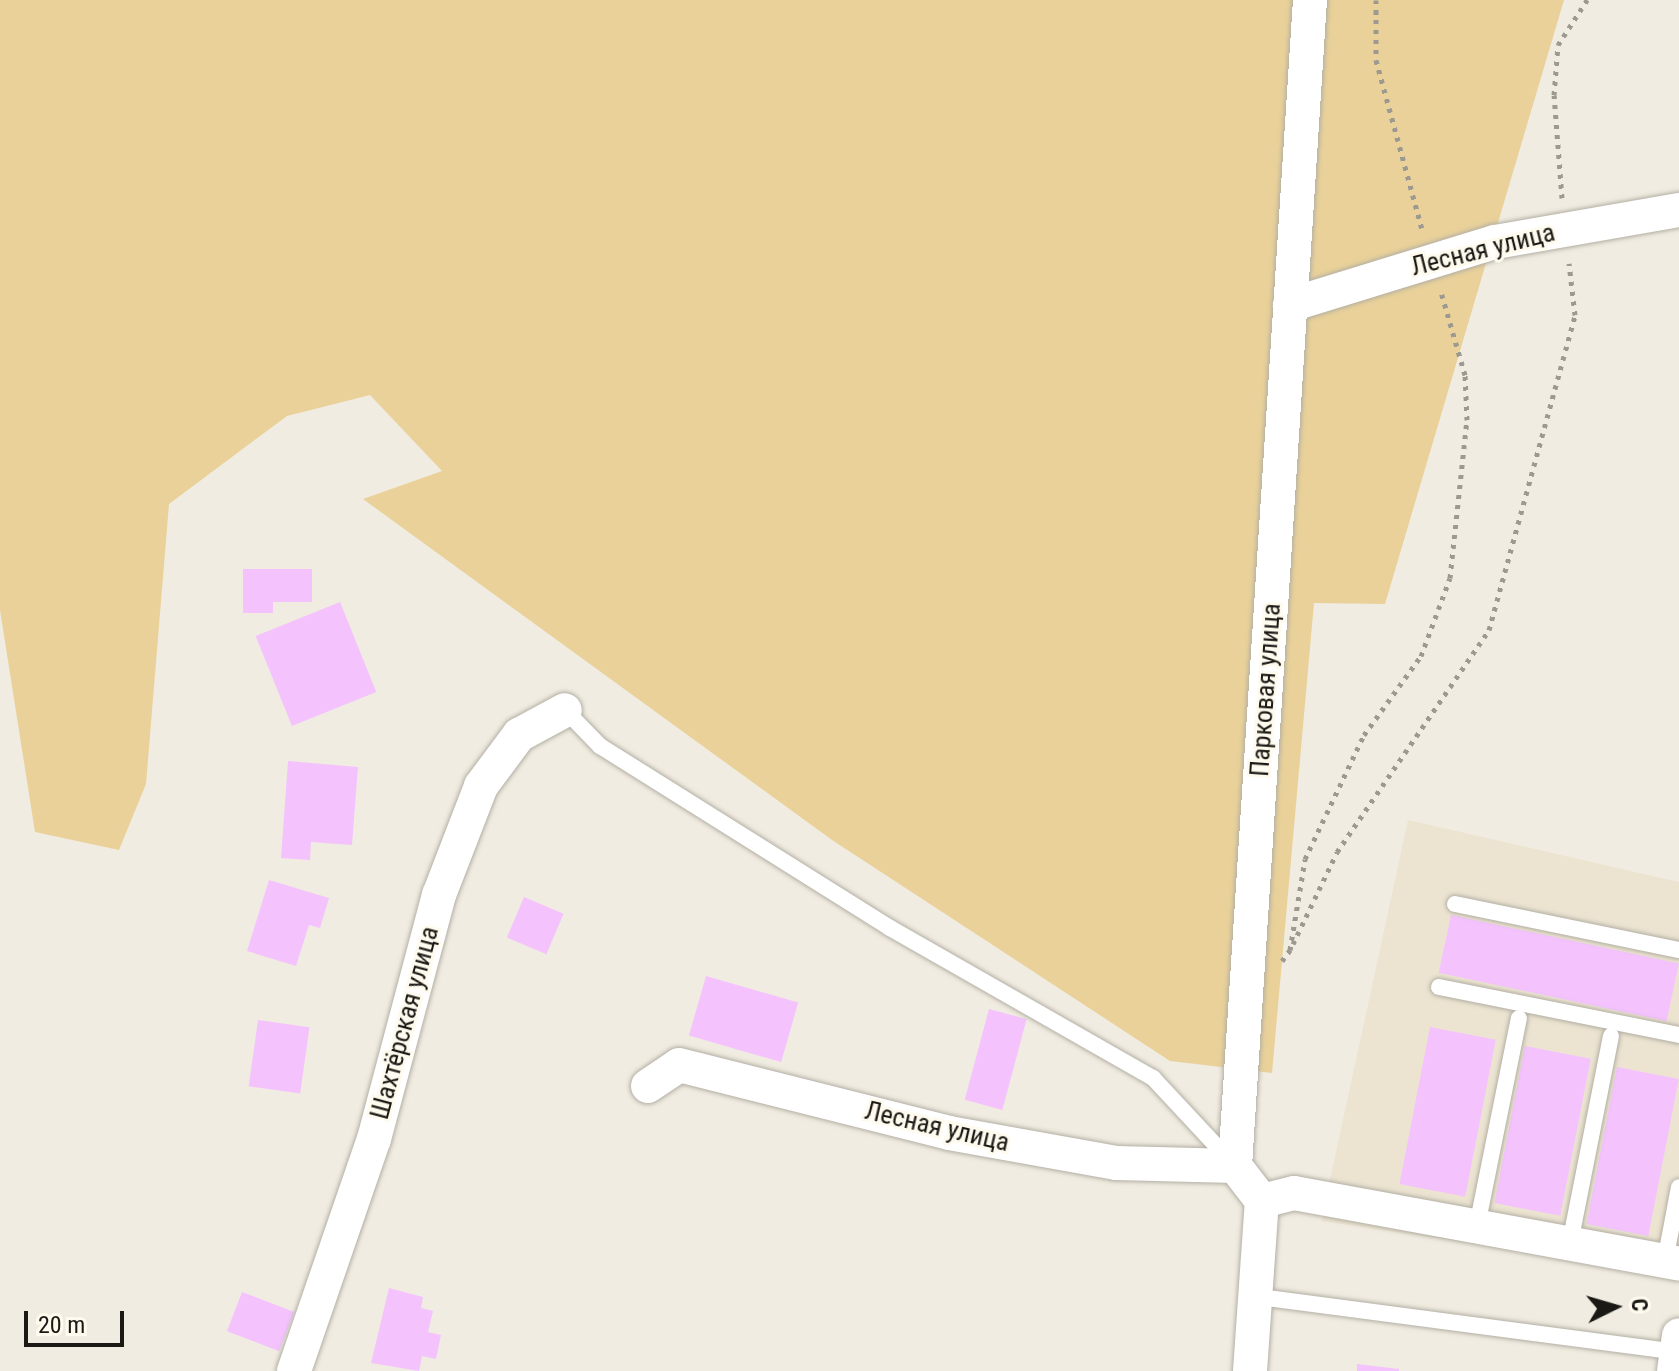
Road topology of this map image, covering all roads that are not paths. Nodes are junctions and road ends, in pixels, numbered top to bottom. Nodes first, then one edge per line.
1 (1310, 0) edge
2 (1679, 210) edge
3 (1290, 305) junction
4 (565, 710) joint
5 (1455, 904) dead end
6 (1679, 950) edge
7 (1439, 987) dead end
8 (1519, 1018) dead end
9 (1679, 1035) edge
10 (1611, 1036) dead end
11 (648, 1086) dead end
12 (1235, 1166) junction
13 (1679, 1187) edge
14 (1262, 1201) junction
15 (1477, 1226) junction
16 (1570, 1243) junction
17 (1672, 1263) edge
18 (1260, 1297) junction
19 (1676, 1353) edge
20 (294, 1371) edge
21 (1250, 1371) edge

1 - 3 street, Парковая улица
2 - 3 street, Лесная улица
3 - 12 street, Парковая улица
4 - 12 lane
4 - 20 street, Шахтёрская улица
5 - 6 lane
7 - 9 lane
8 - 15 lane
10 - 16 lane
11 - 12 street, Лесная улица
12 - 14 street
13 - 17 lane
14 - 15 street
14 - 18 street
15 - 16 street
16 - 17 street
18 - 19 lane
18 - 21 street

